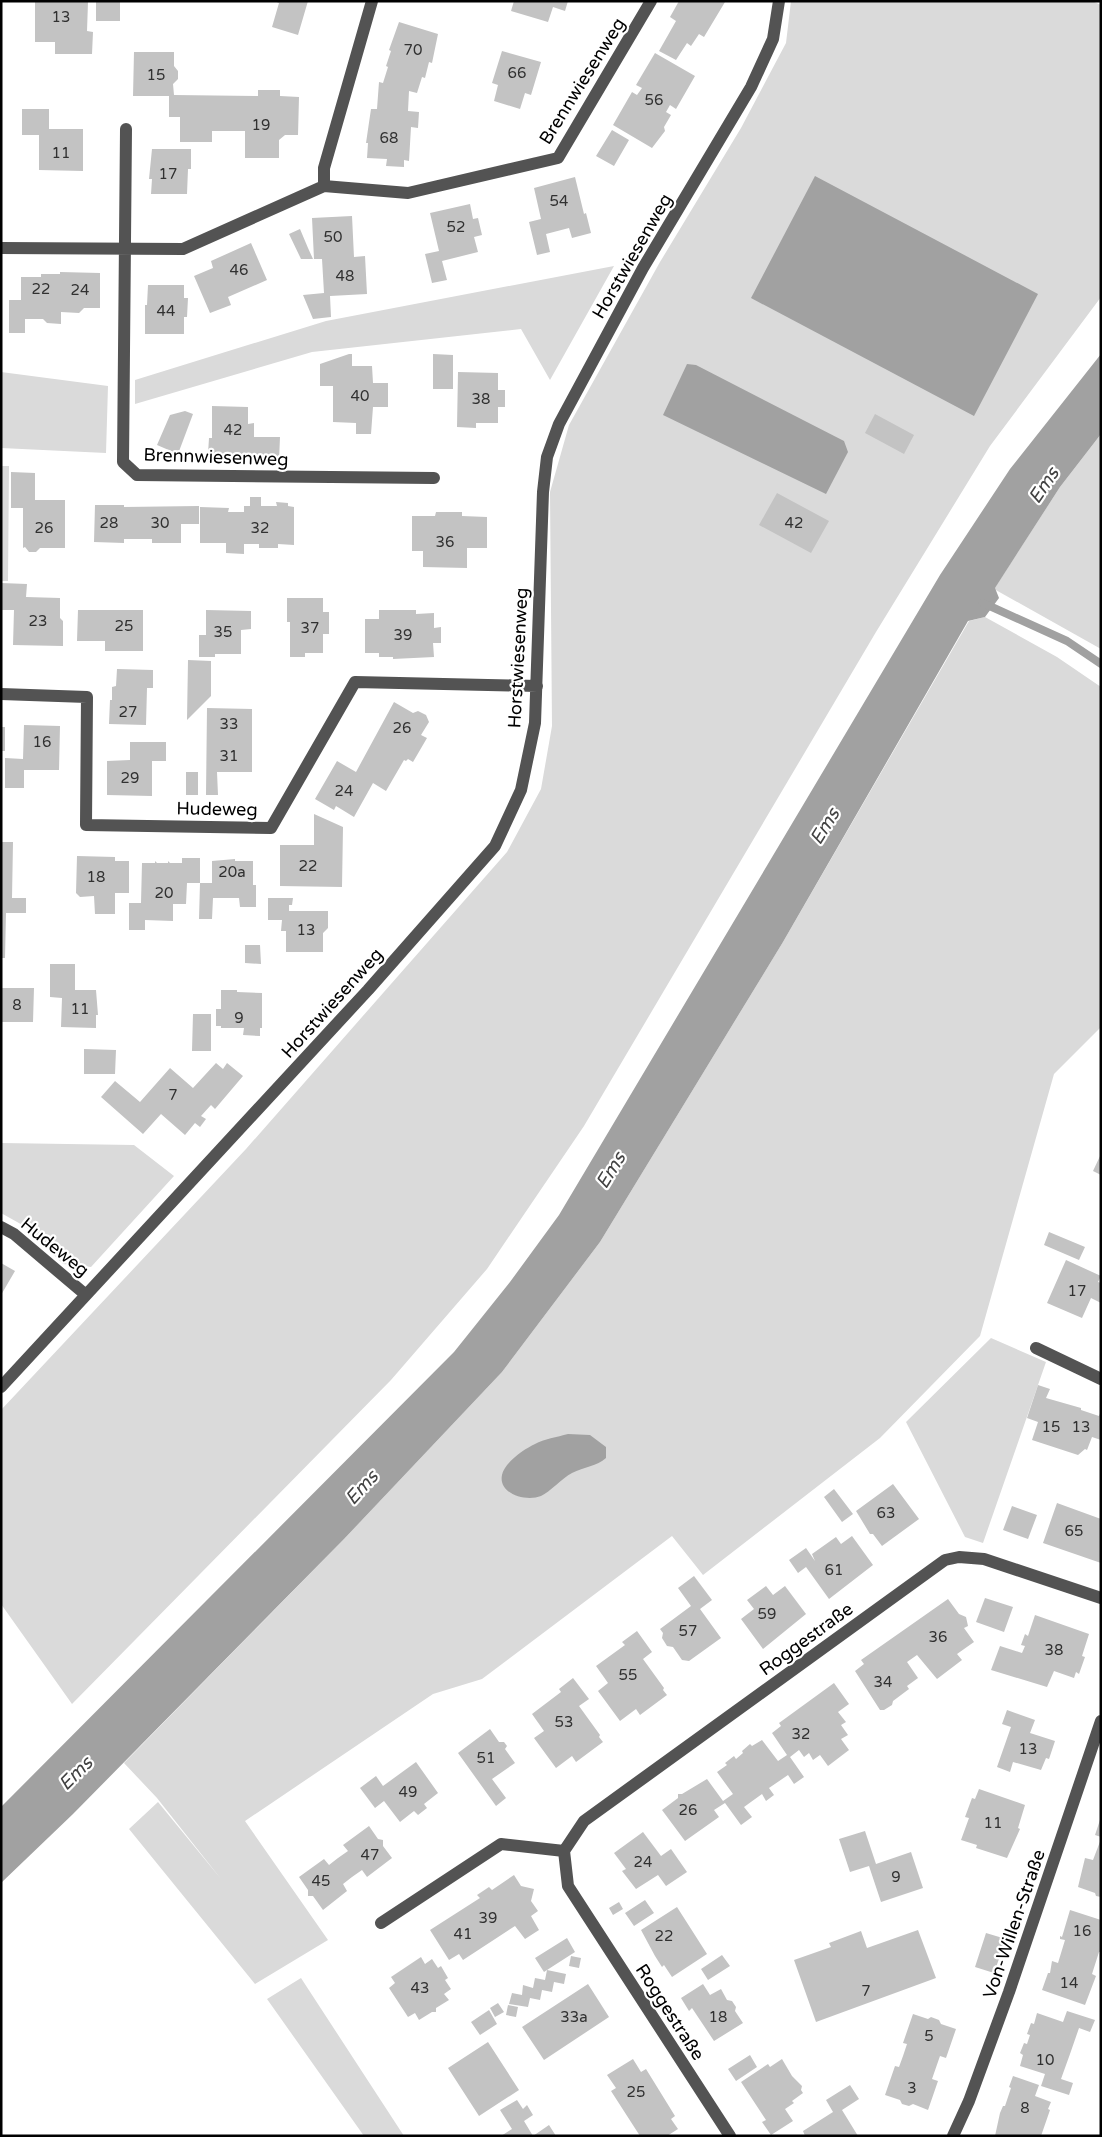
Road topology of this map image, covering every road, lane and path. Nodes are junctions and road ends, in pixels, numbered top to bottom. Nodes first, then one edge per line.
1 (372, 1) edge
2 (651, 1) edge
3 (779, 1) edge
4 (126, 129) dead end
5 (324, 186) junction
6 (1, 248) edge
7 (125, 249) junction
8 (434, 478) dead end
9 (537, 686) junction
10 (1, 694) edge
11 (1, 1227) edge
12 (86, 1295) junction
13 (1036, 1348) dead end
14 (1101, 1378) edge
15 (1, 1387) edge
16 (1101, 1598) edge
17 (1101, 1721) edge
18 (564, 1851) junction
19 (381, 1923) dead end
20 (730, 2136) edge
21 (953, 2136) edge

1 - 5 street
2 - 5 street, Brennwiesenweg
3 - 9 street, Horstwiesenweg
4 - 7 street, Brennwiesenweg
5 - 7 street, Brennwiesenweg
6 - 7 street, Brennwiesenweg
7 - 8 street, Brennwiesenweg
9 - 10 street, Hudeweg
9 - 12 street, Horstwiesenweg
11 - 12 street, Hudeweg
12 - 15 street, Horstwiesenweg
13 - 14 street
16 - 18 street, Roggestraße
17 - 21 street, Von-Willen-Straße
18 - 19 street
18 - 20 street, Roggestraße

